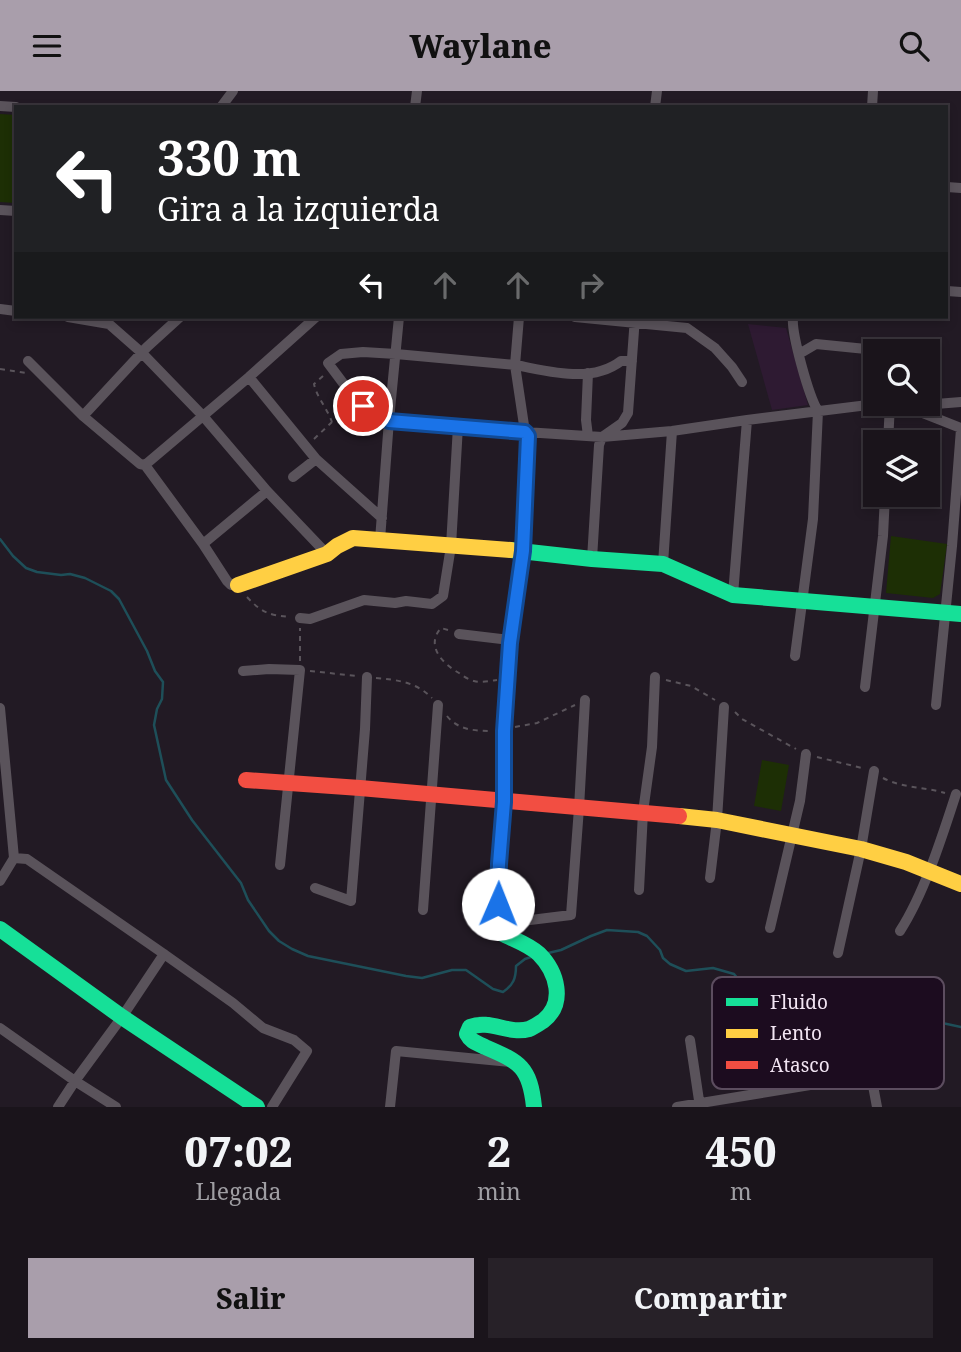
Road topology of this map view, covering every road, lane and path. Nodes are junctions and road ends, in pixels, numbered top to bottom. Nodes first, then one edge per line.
1 (178, 319) edge
2 (314, 319) edge
3 (399, 319) edge
4 (519, 319) edge
5 (635, 319) edge
6 (793, 319) edge
7 (113, 320) edge
8 (863, 349) edge
9 (142, 353) junction
10 (396, 354) junction
11 (799, 354) junction
12 (28, 361) joint
13 (632, 361) junction
14 (515, 365) junction
15 (0, 369) edge
16 (332, 369) junction
17 (588, 373) junction
18 (249, 377) junction
19 (742, 382) dead end
20 (961, 402) edge
21 (940, 403) edge
22 (363, 406) junction
23 (863, 406) edge
24 (818, 411) junction
25 (83, 416) junction
26 (203, 416) junction
27 (930, 416) edge
28 (747, 420) junction
29 (389, 421) junction
30 (332, 422) junction
31 (458, 426) junction
32 (961, 429) edge
33 (672, 431) junction
34 (525, 432) junction
35 (588, 436) junction
36 (602, 437) junction
37 (306, 446) junction
38 (316, 459) junction
39 (145, 465) junction
40 (293, 477) dead end
41 (267, 491) junction
42 (884, 507) edge
43 (382, 518) junction
44 (380, 540) junction
45 (203, 544) junction
46 (452, 546) junction
47 (523, 551) junction
48 (327, 554) junction
49 (592, 559) junction
50 (663, 564) junction
51 (237, 585) junction
52 (733, 595) junction
53 (803, 600) junction
54 (873, 606) junction
55 (953, 613) edge
56 (300, 618) junction
57 (441, 628) dead end
58 (459, 634) dead end
59 (510, 640) junction
60 (795, 656) dead end
61 (300, 670) junction
62 (243, 671) dead end
63 (368, 677) dead end
64 (654, 677) dead end
65 (508, 679) junction
66 (865, 687) dead end
67 (585, 700) dead end
68 (438, 705) dead end
69 (936, 705) dead end
70 (724, 706) dead end
71 (0, 708) edge
72 (806, 754) dead end
73 (2, 756) edge
74 (874, 771) dead end
75 (246, 780) dead end
76 (289, 783) junction
77 (360, 787) junction
78 (956, 794) dead end
79 (431, 795) junction
80 (504, 802) junction
81 (579, 808) junction
82 (643, 812) junction
83 (718, 820) junction
84 (792, 835) junction
85 (861, 849) junction
86 (14, 858) junction
87 (280, 865) dead end
88 (928, 872) junction
89 (710, 878) dead end
90 (0, 881) edge
91 (961, 884) edge
92 (315, 888) dead end
93 (639, 890) dead end
94 (423, 910) dead end
95 (498, 924) junction
96 (770, 928) dead end
97 (0, 929) edge
98 (900, 932) dead end
99 (838, 953) dead end
100 (164, 954) junction
101 (122, 1017) junction
102 (0, 1028) edge
103 (690, 1040) dead end
104 (518, 1063) junction
105 (75, 1081) junction
106 (791, 1089) edge
107 (874, 1089) edge
108 (700, 1105) edge
109 (58, 1107) edge
110 (116, 1107) edge
111 (257, 1107) edge
112 (272, 1107) edge
113 (390, 1107) edge
114 (534, 1107) edge
115 (677, 1107) edge
116 (877, 1107) edge

1 - 9 street
2 - 18 street
3 - 10 street
4 - 14 street
5 - 13 street
5 - 19 street
6 - 11 street
7 - 9 street
8 - 11 street
9 - 25 street
9 - 26 street
10 - 14 street
10 - 16 street
10 - 29 street
11 - 24 street
12 - 15 path
12 - 25 street
13 - 17 street
13 - 36 street
14 - 17 street
14 - 34 street
16 - 22 street
16 - 30 path
17 - 35 street
18 - 26 street
18 - 37 street
20 - 21 street
22 - 29 street
22 - 30 path
23 - 24 street
24 - 28 street
24 - 53 street
25 - 39 street
26 - 39 street
26 - 41 street
27 - 32 street
28 - 33 street
28 - 52 street
29 - 31 street
29 - 43 street
30 - 37 path
31 - 34 street
31 - 46 street
32 - 55 street
33 - 36 street
33 - 50 street
34 - 35 street
34 - 47 street
35 - 36 street
36 - 49 street
37 - 38 street
38 - 40 street
38 - 43 street
39 - 45 street
41 - 45 street
41 - 48 street
42 - 54 street
43 - 44 street
44 - 46 street
44 - 48 street
45 - 51 street
46 - 47 street
46 - 56 street
47 - 49 street
47 - 59 street
48 - 51 street
49 - 50 street
50 - 52 street
51 - 56 path
52 - 53 street
53 - 54 street
53 - 60 street
54 - 55 street
54 - 66 street
55 - 69 street
56 - 61 path
57 - 65 path
58 - 59 street
59 - 65 street
61 - 62 street
61 - 76 street
63 - 77 street
64 - 82 street
65 - 80 street
67 - 81 street
68 - 79 street
70 - 83 street
71 - 73 street
72 - 84 street
73 - 86 street
74 - 85 street
75 - 76 street
76 - 77 street
76 - 87 street
77 - 79 street
77 - 92 street
78 - 88 street
79 - 80 street
79 - 94 street
80 - 81 street
80 - 95 street
81 - 82 street
81 - 95 street
82 - 83 street
82 - 93 street
83 - 84 street
83 - 89 street
84 - 85 street
84 - 96 street
85 - 88 street
85 - 99 street
86 - 90 street
86 - 100 street
88 - 91 street
88 - 98 street
95 - 104 street
97 - 101 street
100 - 101 street
100 - 112 street
101 - 105 street
101 - 111 street
102 - 105 street
103 - 108 street
104 - 113 street
104 - 114 street
105 - 109 street
105 - 110 street
106 - 108 street
107 - 116 street
108 - 115 street

